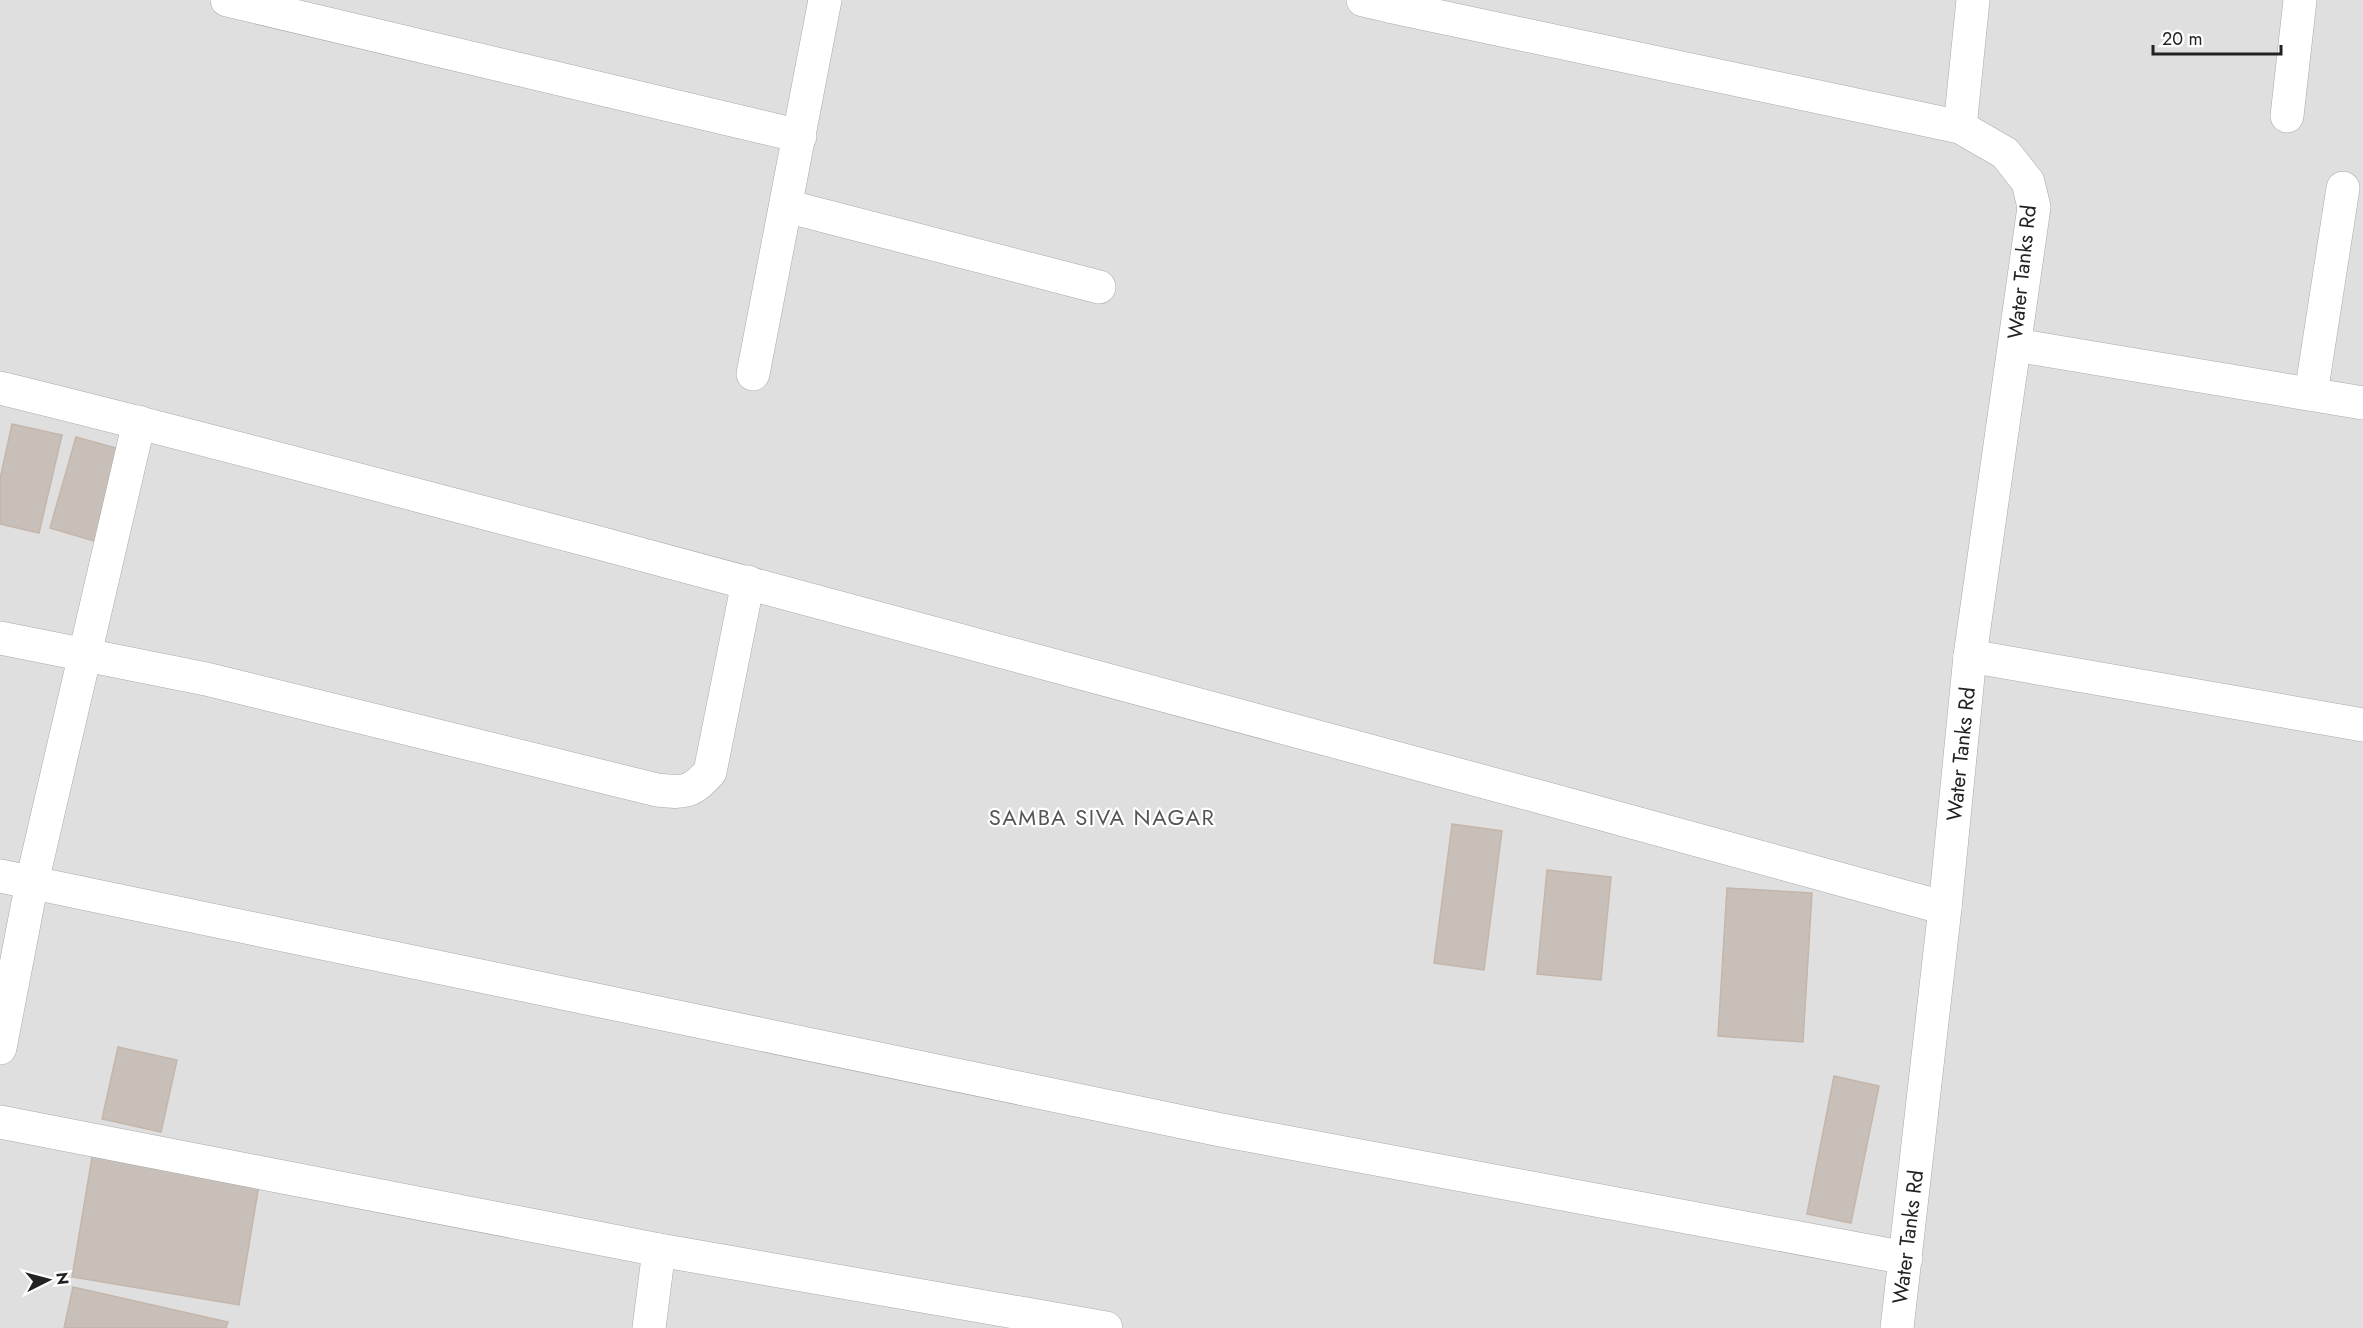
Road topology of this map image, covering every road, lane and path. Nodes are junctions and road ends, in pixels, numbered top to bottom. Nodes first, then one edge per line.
1 (227, 0) edge
2 (825, 0) edge
3 (1973, 0) edge
4 (2301, 0) edge
5 (1381, 2) edge
6 (2287, 116) dead end
7 (1960, 127) junction
8 (800, 136) junction
9 (2343, 188) dead end
10 (786, 206) junction
11 (1099, 287) dead end
12 (2014, 345) junction
13 (753, 374) dead end
14 (0, 388) edge
15 (2311, 394) junction
16 (2363, 403) edge
17 (139, 422) junction
18 (748, 582) junction
19 (0, 638) edge
20 (84, 654) junction
21 (1970, 656) junction
22 (2363, 725) edge
23 (0, 876) edge
24 (32, 882) junction
25 (1945, 908) junction
26 (0, 1048) edge
27 (0, 1122) edge
28 (659, 1250) junction
29 (1906, 1258) junction
30 (649, 1328) edge
31 (1106, 1328) edge
32 (1897, 1328) edge

1 - 8 street
2 - 8 street
3 - 7 street
4 - 6 street
5 - 7 street
7 - 12 street, Water Tanks Rd
8 - 10 street
9 - 15 street
10 - 11 street
10 - 13 street
12 - 15 street
12 - 21 street, Water Tanks Rd
14 - 17 street
15 - 16 street
17 - 18 street
17 - 20 street
18 - 20 street
18 - 25 street
19 - 20 street
20 - 24 street
21 - 22 street
21 - 25 street, Water Tanks Rd
23 - 24 street
24 - 26 street
24 - 29 street
25 - 29 street, Water Tanks Rd
27 - 28 street
28 - 30 street
28 - 31 street
29 - 32 street, Water Tanks Rd

